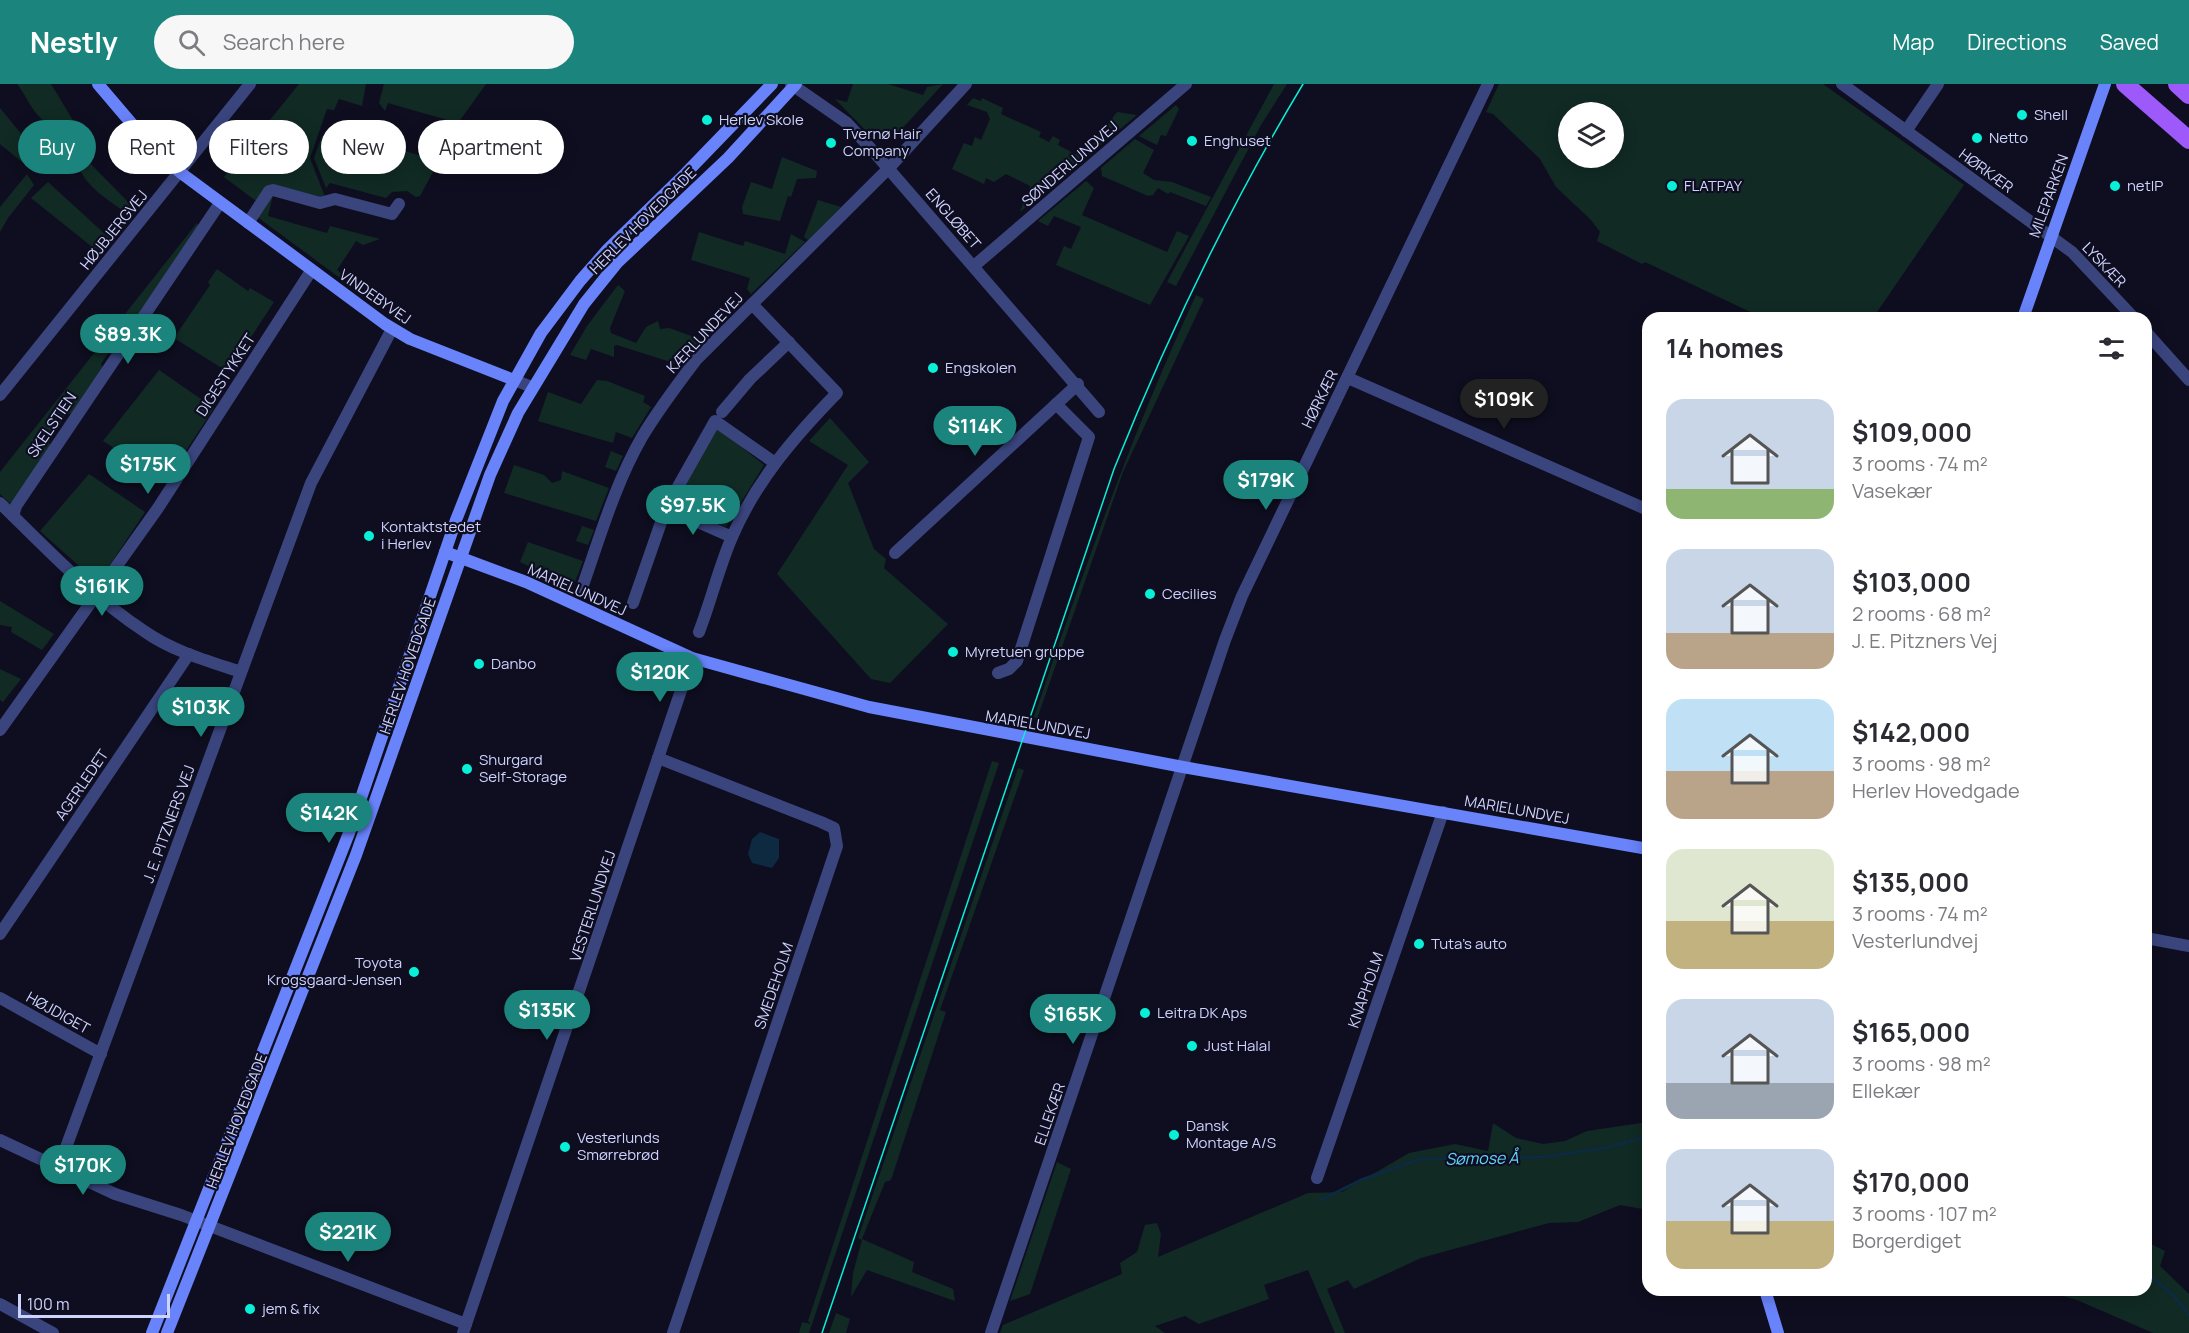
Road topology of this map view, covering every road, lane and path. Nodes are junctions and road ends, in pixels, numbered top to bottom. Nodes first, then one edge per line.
1 (98, 84) edge
2 (250, 84) edge
3 (772, 84) edge
4 (966, 84) edge
5 (1186, 84) edge
6 (1488, 84) edge
7 (1842, 84) edge
8 (1938, 84) edge
9 (2105, 84) edge
10 (2125, 84) edge
11 (2177, 84) edge
12 (793, 85) edge
13 (2189, 95) edge
14 (129, 120) edge
15 (1905, 131) junction
16 (2189, 140) edge
17 (197, 152) edge
18 (889, 168) junction
19 (180, 174) edge
20 (182, 174) edge
21 (220, 203) junction
22 (399, 204) dead end
23 (248, 223) junction
24 (2050, 235) junction
25 (974, 266) junction
26 (311, 271) junction
27 (752, 304) junction
28 (2025, 312) edge
29 (2128, 312) edge
30 (392, 329) junction
31 (2152, 339) edge
32 (789, 342) junction
33 (1348, 378) junction
34 (514, 380) junction
35 (2189, 380) edge
36 (1078, 384) junction
37 (532, 387) junction
38 (0, 395) edge
39 (1056, 404) junction
40 (722, 412) dead end
41 (1099, 412) dead end
42 (775, 463) junction
43 (0, 503) edge
44 (1642, 507) edge
45 (666, 508) junction
46 (13, 516) junction
47 (732, 537) junction
48 (445, 552) junction
49 (895, 553) dead end
50 (463, 557) junction
51 (582, 588) dead end
52 (98, 595) junction
53 (633, 603) dead end
54 (699, 632) dead end
55 (189, 654) junction
56 (692, 658) junction
57 (241, 672) junction
58 (998, 673) dead end
59 (0, 730) edge
60 (658, 758) junction
61 (1183, 767) junction
62 (1443, 812) junction
63 (1642, 848) edge
64 (0, 934) edge
65 (2152, 939) edge
66 (2189, 946) edge
67 (0, 998) edge
68 (101, 1054) junction
69 (0, 1140) edge
70 (58, 1169) junction
71 (1317, 1178) dead end
72 (194, 1221) junction
73 (210, 1227) junction
74 (1767, 1296) edge
75 (0, 1304) edge
76 (465, 1328) edge
77 (53, 1333) edge
78 (152, 1333) edge
79 (167, 1333) edge
80 (673, 1333) edge
81 (991, 1333) edge
82 (1777, 1333) edge

1 - 14 main road, VINDEBYVEJ
2 - 17 street, HØJBJERGVEJ
3 - 34 main road, HERLEV HOVEDGADE
4 - 18 street, KÆRLUNDEVEJ
5 - 25 street, SØNDERLUNDVEJ
6 - 33 street, HØRKÆR
7 - 15 street, HØRKÆR
8 - 15 street
9 - 24 main road, MILEPARKEN
10 - 16 main road
11 - 13 main road
12 - 18 street, ENGLØBET
12 - 37 main road, HERLEV HOVEDGADE
15 - 24 street, HØRKÆR
18 - 25 street, ENGLØBET
18 - 27 street, KÆRLUNDEVEJ
19 - 38 street, HØJBJERGVEJ
20 - 21 main road, VINDEBYVEJ
21 - 23 main road, VINDEBYVEJ
21 - 46 street, SKELSTIEN
22 - 23 street
23 - 26 main road, VINDEBYVEJ
24 - 28 main road, MILEPARKEN
24 - 29 street, LYSKÆR
25 - 36 street, ENGLØBET
26 - 30 main road, VINDEBYVEJ
26 - 52 street, DIGESTYKKET
27 - 32 street
27 - 51 street, KÆRLUNDEVEJ
30 - 34 main road, VINDEBYVEJ
30 - 57 street, J. E. PITZNERS VEJ
31 - 35 street
32 - 40 street
32 - 42 street
33 - 44 street
33 - 61 street, HØRKÆR
34 - 37 street, VINDEBYVEJ
34 - 48 main road, HERLEV HOVEDGADE
36 - 39 street
36 - 41 street, ENGLØBET
37 - 50 main road, HERLEV HOVEDGADE
39 - 49 street
39 - 58 street
42 - 45 street
42 - 47 street
43 - 46 street
45 - 47 street
45 - 53 street
46 - 52 street
47 - 54 street
48 - 50 main road, MARIELUNDVEJ
48 - 72 main road, HERLEV HOVEDGADE
50 - 56 main road, MARIELUNDVEJ
50 - 73 main road, HERLEV HOVEDGADE
52 - 55 street
52 - 59 street, DIGESTYKKET
55 - 57 street
55 - 64 street, AGERLEDET
56 - 60 street, VESTERLUNDVEJ
56 - 61 main road, MARIELUNDVEJ
57 - 68 street, J. E. PITZNERS VEJ
60 - 76 street, VESTERLUNDVEJ
60 - 80 street, SMEDEHOLM
61 - 62 main road, MARIELUNDVEJ
61 - 81 street, ELLEKÆR
62 - 63 main road, MARIELUNDVEJ
62 - 71 street, KNAPHOLM
65 - 66 street
67 - 68 street, HØJDIGET
68 - 70 street, J. E. PITZNERS VEJ
69 - 70 street
70 - 72 street
72 - 73 street
72 - 78 main road, HERLEV HOVEDGADE
73 - 76 street
73 - 79 main road, HERLEV HOVEDGADE
74 - 82 main road
75 - 77 street

